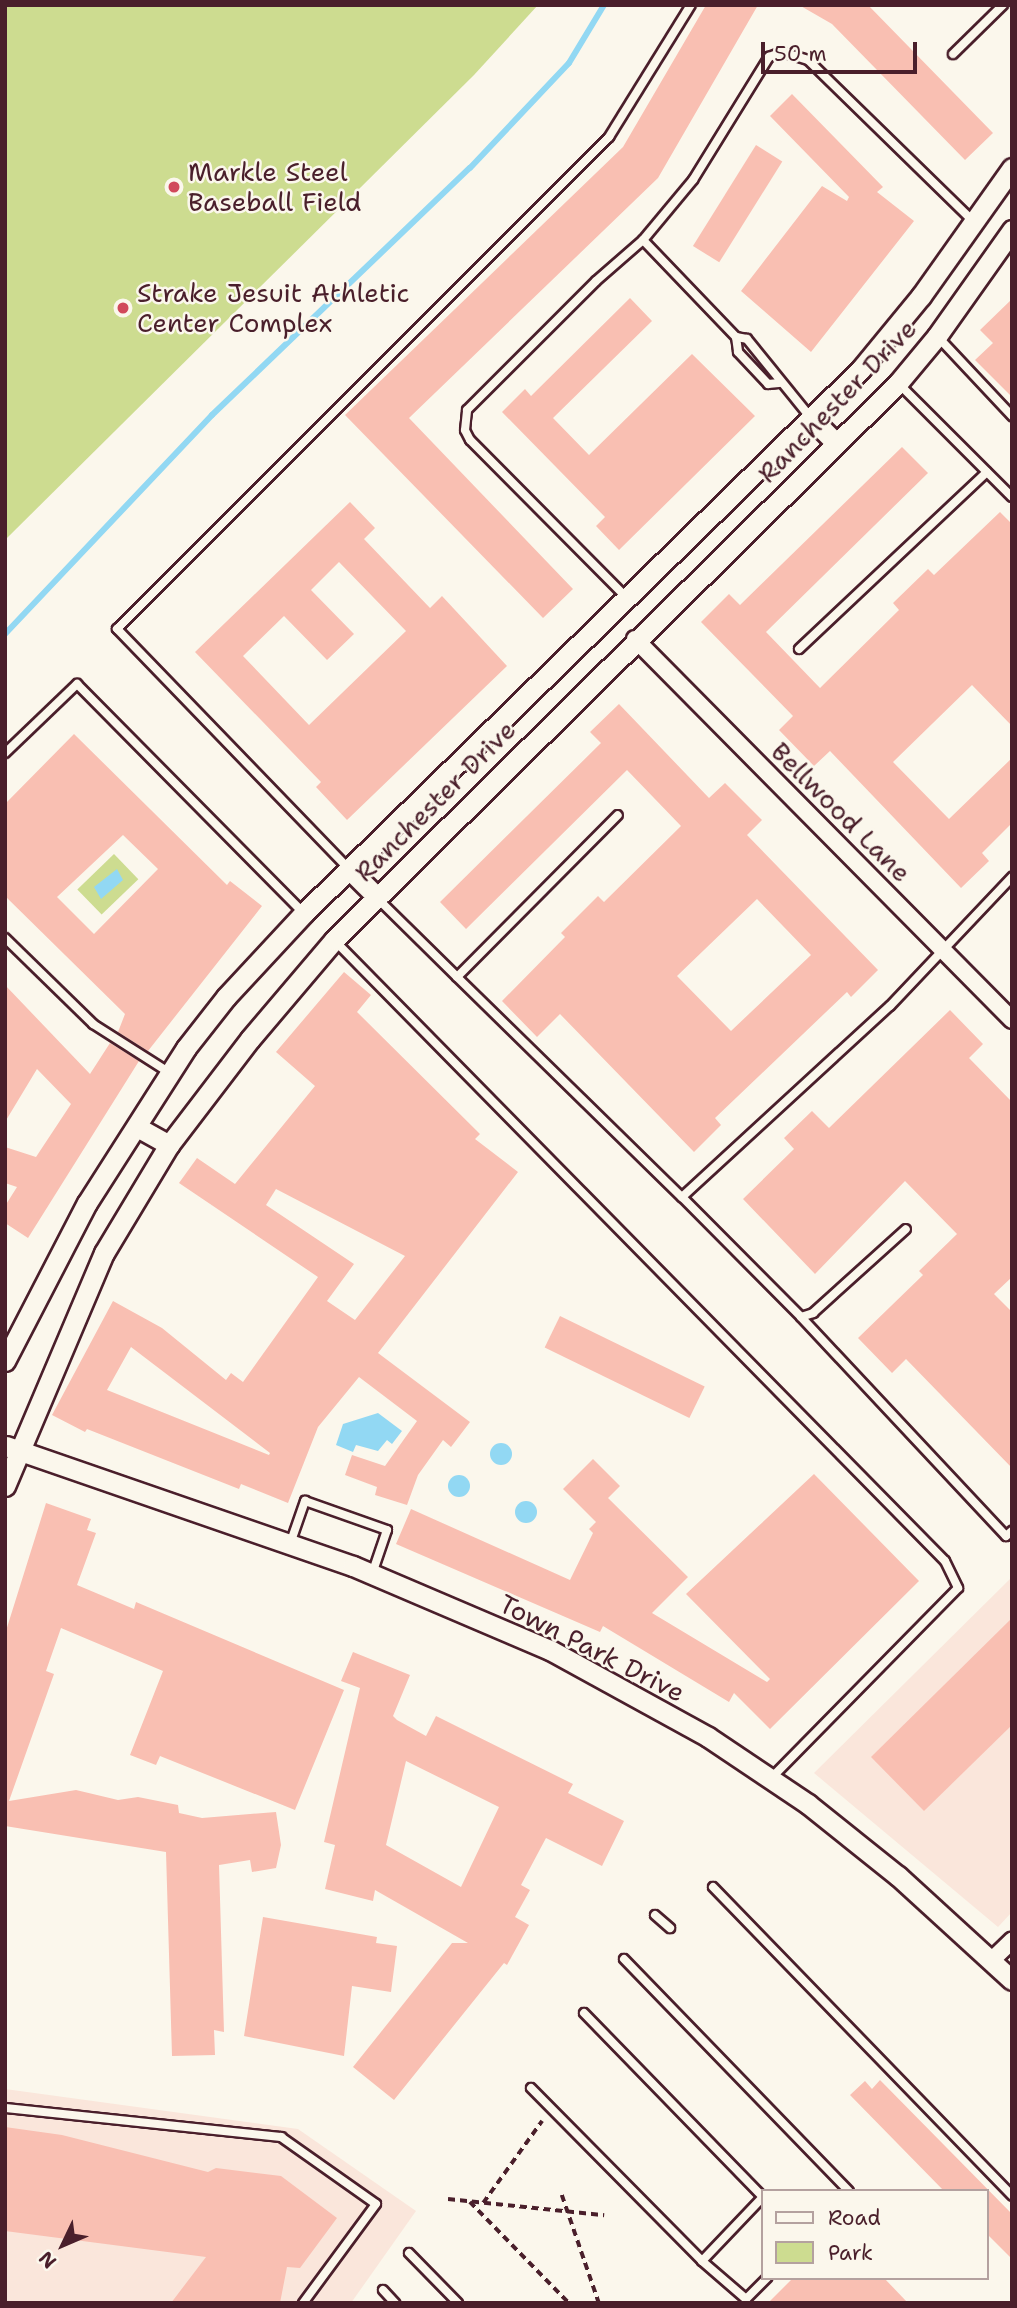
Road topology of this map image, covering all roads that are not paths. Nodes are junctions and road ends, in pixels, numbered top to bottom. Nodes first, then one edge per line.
1 (691, 5) edge
2 (1003, 5) edge
3 (953, 54) dead end
4 (1012, 168) edge
5 (973, 221) junction
6 (1012, 230) edge
7 (643, 240) junction
8 (937, 336) junction
9 (736, 337) junction
10 (779, 383) junction
11 (898, 383) junction
12 (1012, 416) edge
13 (811, 418) junction
14 (835, 443) junction
15 (987, 472) junction
16 (1012, 497) edge
17 (628, 599) junction
18 (635, 639) junction
19 (799, 649) dead end
20 (551, 674) junction
21 (575, 697) junction
22 (5, 753) edge
23 (618, 815) dead end
24 (351, 871) junction
25 (1012, 877) edge
26 (377, 898) junction
27 (304, 913) junction
28 (5, 938) edge
29 (334, 940) junction
30 (943, 950) junction
31 (457, 977) junction
32 (1012, 1020) edge
33 (170, 1073) junction
34 (137, 1127) junction
35 (169, 1145) junction
36 (682, 1197) junction
37 (905, 1229) dead end
38 (801, 1317) junction
39 (5, 1360) edge
40 (11, 1448) edge
41 (5, 1486) edge
42 (1012, 1531) edge
43 (290, 1544) junction
44 (372, 1574) junction
45 (770, 1779) junction
46 (713, 1887) dead end
47 (655, 1915) dead end
48 (670, 1928) dead end
49 (1012, 1941) edge
50 (624, 1959) dead end
51 (992, 1960) junction
52 (1012, 1980) edge
53 (584, 2013) dead end
54 (531, 2088) dead end
55 (5, 2108) edge
56 (847, 2189) edge
57 (762, 2196) edge
58 (1012, 2196) edge
59 (762, 2198) edge
60 (409, 2253) dead end
61 (702, 2261) junction
62 (765, 2280) edge
63 (383, 2290) dead end
64 (303, 2303) edge
65 (395, 2303) edge
66 (458, 2303) edge

1 - 24 lane
2 - 3 lane
4 - 5 street, Ranchester Drive
5 - 7 lane
5 - 13 street, Ranchester Drive
6 - 8 street, Ranchester Drive
7 - 9 lane
7 - 17 lane
8 - 11 street, Ranchester Drive
8 - 12 lane
9 - 10 lane
9 - 10 lane
10 - 13 lane
11 - 14 street, Ranchester Drive
11 - 15 lane
13 - 14 street
13 - 17 street, Ranchester Drive
14 - 18 street, Ranchester Drive
15 - 16 lane
15 - 19 lane
17 - 20 street, Ranchester Drive
18 - 21 street, Ranchester Drive
18 - 30 street, Bellwood Lane
20 - 21 street
20 - 24 street, Ranchester Drive
21 - 26 street, Ranchester Drive
22 - 27 lane
23 - 31 lane
24 - 26 street
24 - 27 street, Ranchester Drive
25 - 30 lane
26 - 29 street, Ranchester Drive
26 - 31 lane
27 - 33 street, Ranchester Drive
28 - 33 lane
29 - 35 street, Ranchester Drive
29 - 45 lane
30 - 32 street, Bellwood Lane
30 - 36 lane
31 - 36 lane
33 - 34 street, Ranchester Drive
34 - 35 street
34 - 39 street, Ranchester Drive
35 - 40 street, Ranchester Drive
36 - 38 lane
37 - 38 lane
38 - 42 lane
40 - 41 street, Ranchester Drive
40 - 43 street, Town Park Drive
43 - 44 street, Town Park Drive
43 - 44 lane
44 - 45 street, Town Park Drive
45 - 51 street, Town Park Drive
46 - 58 lane
47 - 48 lane
49 - 51 street
50 - 56 lane
51 - 52 street, Town Park Drive
53 - 57 lane
54 - 61 lane
55 - 64 lane
59 - 61 lane
60 - 66 lane
61 - 62 lane
63 - 65 lane

